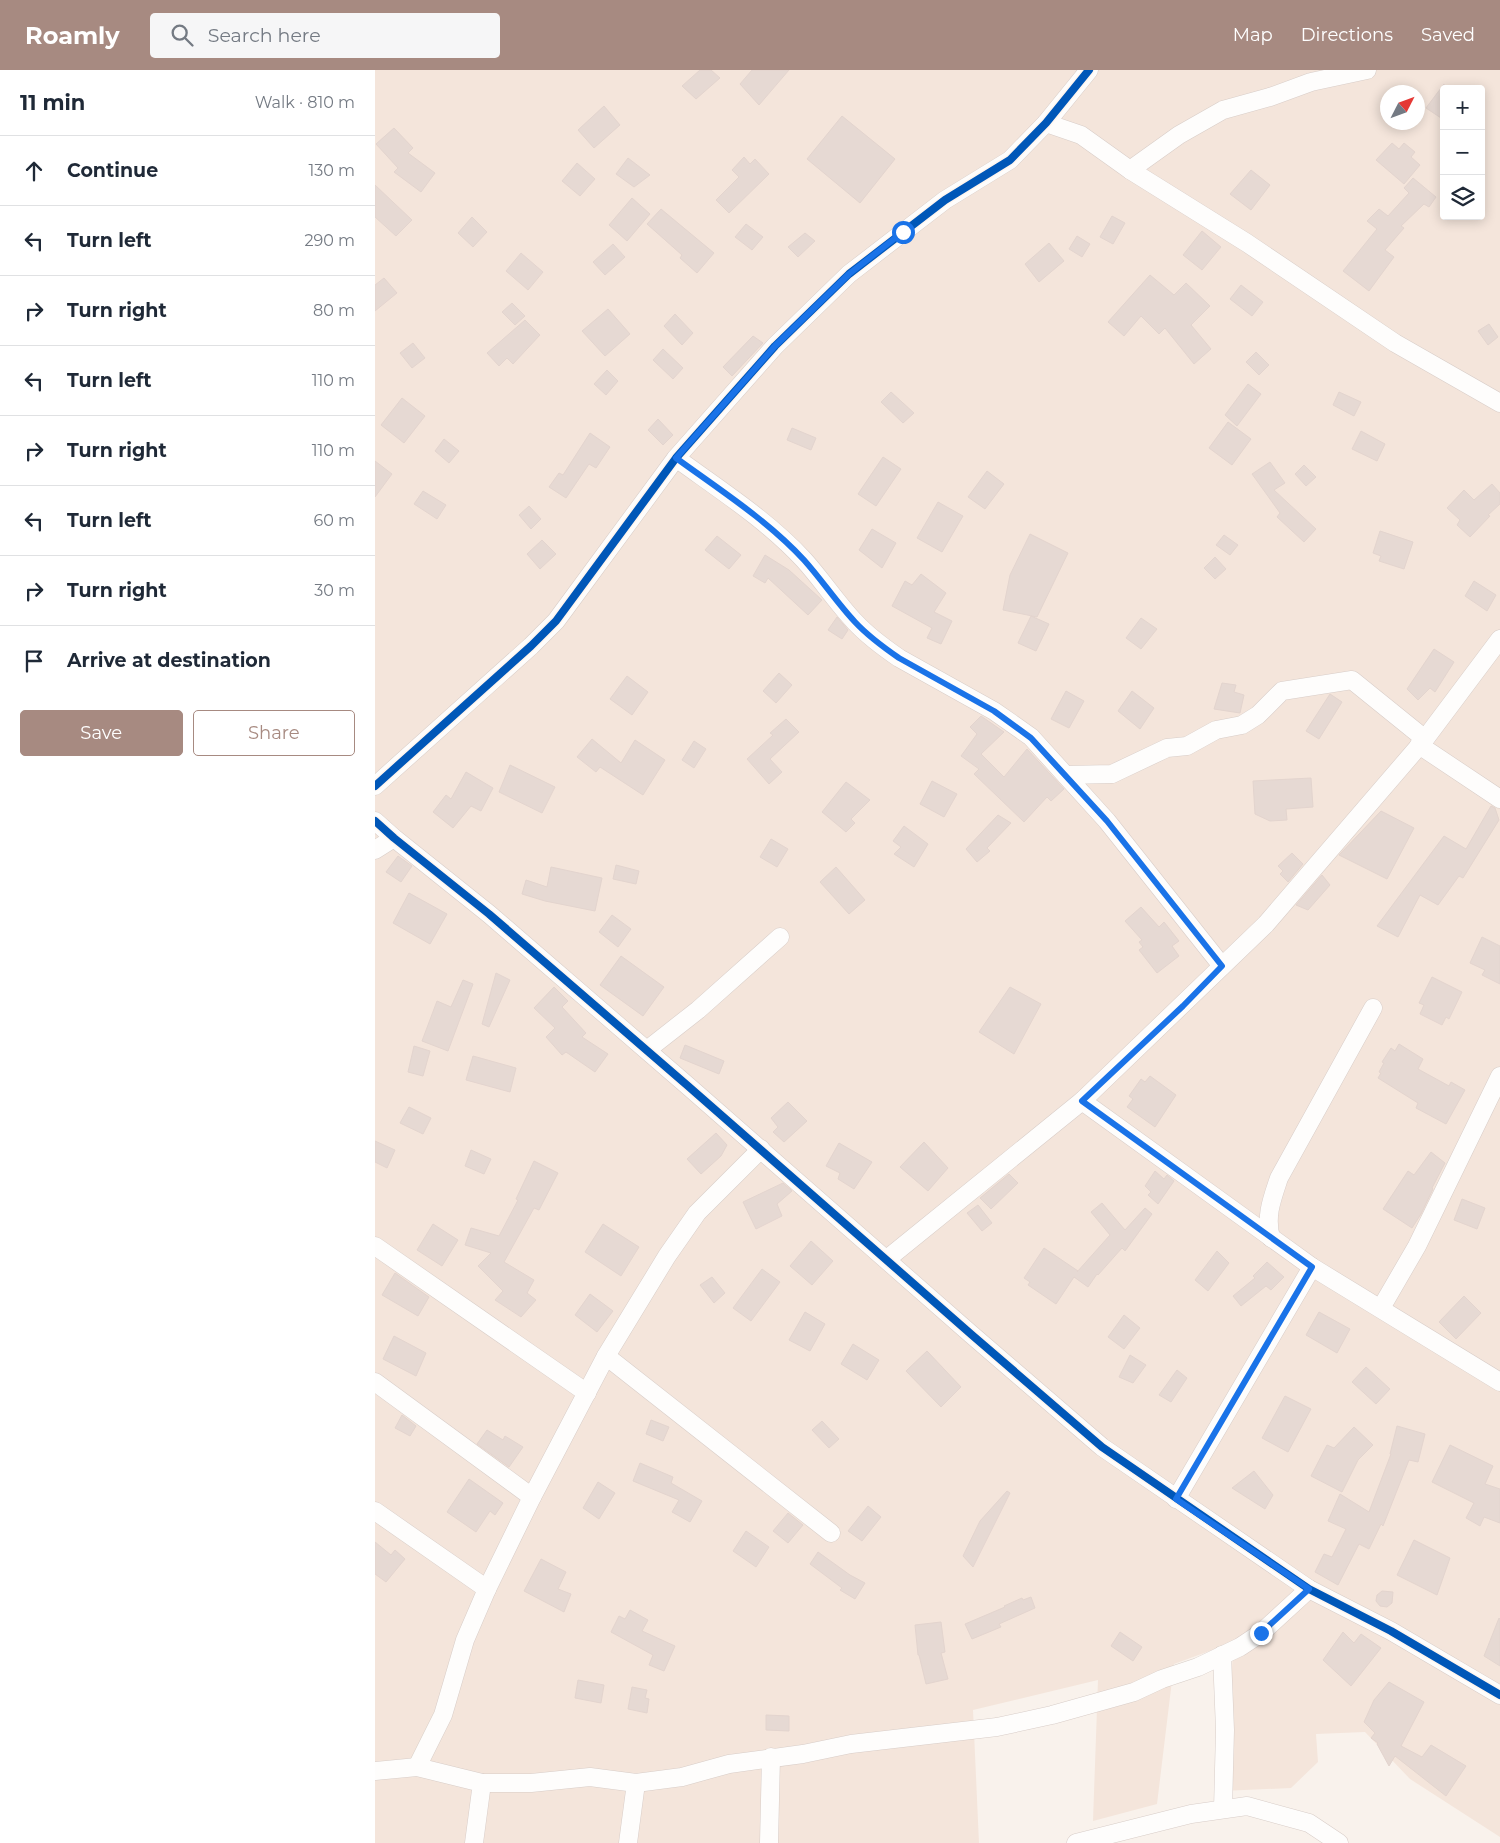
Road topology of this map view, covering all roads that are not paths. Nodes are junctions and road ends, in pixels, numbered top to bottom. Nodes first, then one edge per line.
1 (1089, 70) edge
2 (1367, 70) edge
3 (1046, 122) junction
4 (1130, 170) junction
5 (1500, 403) edge
6 (676, 458) junction
7 (1500, 639) edge
8 (1422, 742) junction
9 (1066, 775) junction
10 (375, 786) edge
11 (1500, 799) edge
12 (375, 821) edge
13 (393, 838) junction
14 (375, 850) edge
15 (780, 937) dead end
16 (1222, 966) junction
17 (1373, 1008) dead end
18 (647, 1050) junction
19 (1500, 1076) edge
20 (1082, 1101) junction
21 (761, 1149) junction
22 (1271, 1238) junction
23 (375, 1246) edge
24 (887, 1259) junction
25 (1312, 1267) junction
26 (1381, 1308) junction
27 (606, 1356) junction
28 (375, 1382) edge
29 (1500, 1382) edge
30 (587, 1393) junction
31 (532, 1497) junction
32 (1176, 1499) junction
33 (375, 1511) edge
34 (831, 1533) dead end
35 (1309, 1589) junction
36 (487, 1590) junction
37 (1222, 1655) junction
38 (1500, 1695) edge
39 (771, 1758) junction
40 (417, 1766) junction
41 (375, 1771) edge
42 (636, 1783) junction
43 (482, 1784) junction
44 (1223, 1809) junction
45 (474, 1843) edge
46 (628, 1843) edge
47 (769, 1843) edge
48 (1076, 1843) edge
49 (1339, 1843) edge

1 - 3 street
2 - 4 street
3 - 4 street
3 - 6 street
4 - 5 street
6 - 9 street
6 - 10 street
7 - 8 street
8 - 9 street
8 - 11 street
8 - 16 street
9 - 16 street
12 - 13 street
13 - 14 street
13 - 18 street
15 - 18 street
16 - 20 street
17 - 22 street
18 - 21 street
19 - 26 street
20 - 22 street
20 - 24 street
21 - 24 street
21 - 27 street
22 - 25 street
23 - 30 street
24 - 32 street
25 - 26 street
25 - 32 street
26 - 29 street
27 - 30 street
27 - 34 street
28 - 31 street
30 - 31 street
31 - 36 street
32 - 35 street
33 - 36 street
35 - 37 street
35 - 38 street
36 - 40 street
37 - 39 street
37 - 44 street
39 - 42 street
39 - 47 street
40 - 41 street
40 - 43 street
42 - 43 street
42 - 46 street
43 - 45 street
44 - 48 street
44 - 49 street

